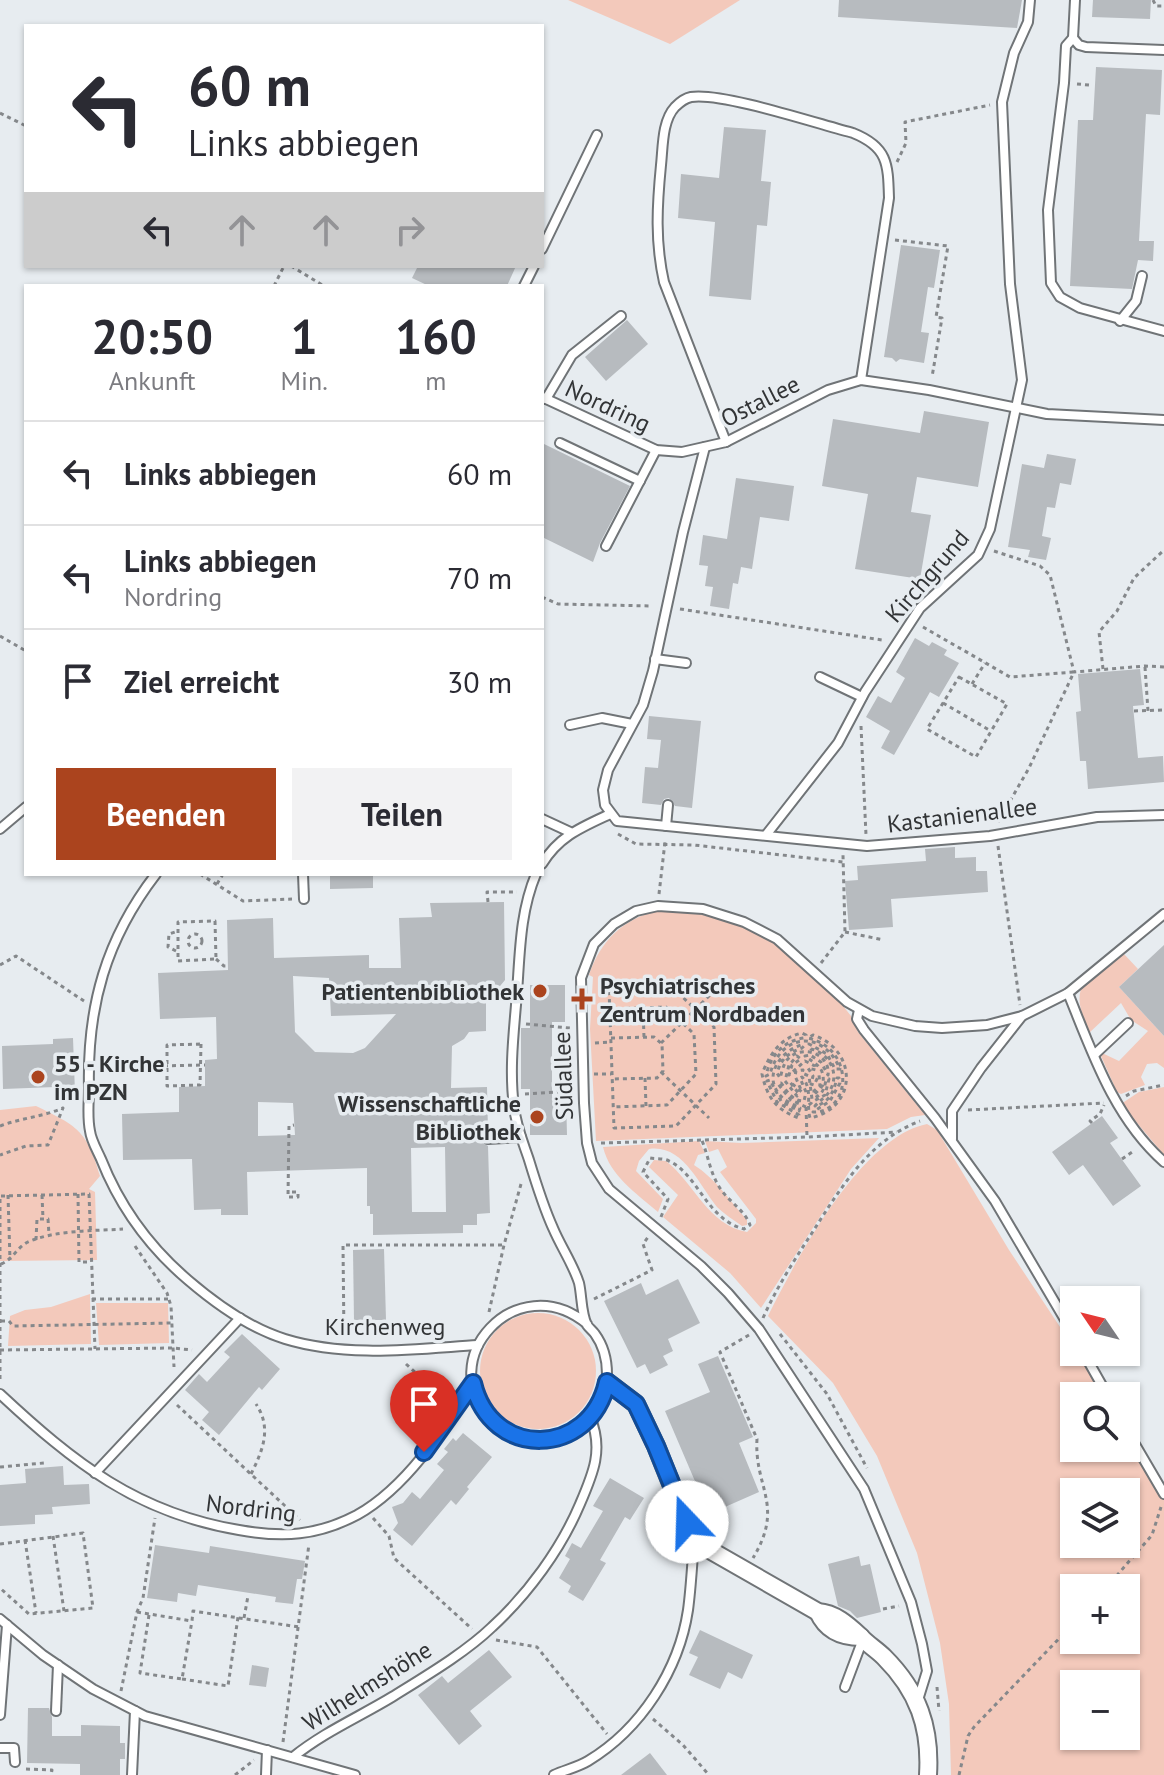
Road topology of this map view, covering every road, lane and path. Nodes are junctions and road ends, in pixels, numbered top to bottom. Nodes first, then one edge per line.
1 (1030, 0) edge
2 (1075, 0) edge
3 (1153, 0) edge
4 (1164, 6) edge
5 (1073, 38) junction
6 (1164, 50) edge
7 (1002, 102) junction
8 (0, 113) edge
9 (24, 125) edge
10 (597, 135) dead end
11 (888, 169) junction
12 (883, 238) junction
13 (544, 245) edge
14 (294, 268) edge
15 (1142, 276) dead end
16 (321, 284) edge
17 (621, 316) dead end
18 (1120, 321) junction
19 (1164, 331) edge
20 (861, 380) junction
21 (929, 390) junction
22 (544, 398) edge
23 (1017, 409) junction
24 (1164, 420) edge
25 (726, 442) junction
26 (560, 443) dead end
27 (705, 447) junction
28 (656, 450) junction
29 (640, 481) junction
30 (606, 546) dead end
31 (983, 548) junction
32 (1164, 550) edge
33 (544, 598) edge
34 (666, 607) junction
35 (911, 620) junction
36 (0, 636) edge
37 (897, 643) junction
38 (24, 650) edge
39 (655, 659) junction
40 (686, 663) dead end
41 (985, 663) junction
42 (1145, 666) junction
43 (1164, 667) edge
44 (1103, 669) junction
45 (1074, 672) junction
46 (820, 677) dead end
47 (972, 684) junction
48 (862, 697) junction
49 (943, 703) junction
50 (856, 707) junction
51 (1164, 710) edge
52 (1134, 711) dead end
53 (1148, 711) junction
54 (632, 724) junction
55 (570, 725) dead end
56 (991, 731) junction
57 (668, 805) dead end
58 (24, 809) edge
59 (610, 814) junction
60 (1164, 815) edge
61 (544, 820) edge
62 (666, 826) junction
63 (0, 829) edge
64 (570, 832) junction
65 (766, 835) junction
66 (993, 835) junction
67 (664, 844) junction
68 (842, 845) junction
69 (867, 846) junction
70 (544, 861) edge
71 (843, 862) junction
72 (154, 876) edge
73 (203, 876) edge
74 (222, 876) edge
75 (303, 876) edge
76 (535, 876) edge
77 (216, 885) junction
78 (528, 892) junction
79 (304, 899) joint
80 (488, 902) dead end
81 (658, 906) junction
82 (1164, 914) edge
83 (195, 921) junction
84 (178, 931) junction
85 (845, 932) junction
86 (195, 934) junction
87 (884, 940) dead end
88 (178, 942) junction
89 (188, 942) junction
90 (178, 951) junction
91 (216, 959) junction
92 (0, 965) edge
93 (225, 968) dead end
94 (813, 972) junction
95 (1068, 993) junction
96 (710, 995) dead end
97 (94, 1005) junction
98 (643, 1008) junction
99 (610, 1009) junction
100 (695, 1009) junction
101 (859, 1010) junction
102 (1022, 1016) junction
103 (682, 1022) junction
104 (514, 1023) junction
105 (1128, 1023) dead end
106 (581, 1031) junction
107 (644, 1037) junction
108 (611, 1040) junction
109 (598, 1043) dead end
110 (661, 1043) junction
111 (1094, 1055) junction
112 (167, 1065) junction
113 (202, 1065) junction
114 (109, 1066) dead end
115 (661, 1072) junction
116 (598, 1074) dead end
117 (612, 1077) junction
118 (645, 1078) junction
119 (1164, 1085) edge
120 (583, 1089) junction
121 (680, 1091) junction
122 (513, 1094) junction
123 (1116, 1102) junction
124 (646, 1106) junction
125 (696, 1106) junction
126 (808, 1106) junction
127 (613, 1107) junction
128 (952, 1111) junction
129 (709, 1118) dead end
130 (935, 1118) junction
131 (1092, 1123) dead end
132 (294, 1125) dead end
133 (0, 1126) edge
134 (897, 1132) junction
135 (521, 1137) junction
136 (807, 1137) junction
137 (701, 1138) junction
138 (488, 1139) dead end
139 (952, 1140) junction
140 (587, 1143) junction
141 (0, 1155) edge
142 (528, 1157) junction
143 (1164, 1162) edge
144 (292, 1192) dead end
145 (78, 1194) junction
146 (8, 1195) junction
147 (42, 1195) junction
148 (0, 1196) edge
149 (661, 1218) dead end
150 (43, 1219) junction
151 (1, 1228) edge
152 (9, 1228) junction
153 (137, 1228) junction
154 (654, 1228) junction
155 (124, 1229) junction
156 (90, 1231) junction
157 (78, 1232) junction
158 (49, 1237) junction
159 (36, 1240) junction
160 (504, 1245) junction
161 (10, 1261) junction
162 (90, 1262) junction
163 (1, 1264) edge
164 (92, 1299) junction
165 (169, 1299) junction
166 (583, 1304) junction
167 (1060, 1310) edge
168 (240, 1318) junction
169 (1, 1321) edge
170 (172, 1323) junction
171 (94, 1324) junction
172 (587, 1324) junction
173 (492, 1325) junction
174 (13, 1326) junction
175 (759, 1329) junction
176 (1, 1331) edge
177 (478, 1345) junction
178 (173, 1348) junction
179 (95, 1349) junction
180 (393, 1349) junction
181 (0, 1350) edge
182 (344, 1350) junction
183 (210, 1352) junction
184 (0, 1379) edge
185 (607, 1382) junction
186 (473, 1383) junction
187 (172, 1393) junction
188 (0, 1394) edge
189 (256, 1404) dead end
190 (457, 1408) junction
191 (590, 1417) junction
192 (1140, 1453) edge
193 (44, 1463) dead end
194 (0, 1467) edge
195 (95, 1473) junction
196 (251, 1474) junction
197 (1164, 1494) edge
198 (156, 1507) junction
199 (365, 1509) junction
200 (310, 1533) junction
201 (53, 1536) junction
202 (25, 1540) junction
203 (694, 1541) junction
204 (0, 1544) edge
205 (746, 1570) junction
206 (1118, 1574) edge
207 (0, 1588) edge
208 (248, 1596) dead end
209 (896, 1606) dead end
210 (883, 1609) dead end
211 (64, 1611) junction
212 (137, 1612) junction
213 (36, 1613) junction
214 (149, 1614) junction
215 (238, 1617) junction
216 (244, 1618) junction
217 (192, 1621) junction
218 (3, 1622) edge
219 (299, 1627) junction
220 (480, 1637) junction
221 (862, 1638) junction
222 (1060, 1638) edge
223 (58, 1665) junction
224 (182, 1679) junction
225 (845, 1687) dead end
226 (918, 1701) junction
227 (119, 1702) junction
228 (56, 1711) dead end
229 (135, 1711) junction
230 (644, 1711) junction
231 (0, 1715) edge
232 (614, 1741) junction
233 (0, 1748) edge
234 (267, 1750) junction
235 (282, 1754) junction
236 (293, 1757) junction
237 (15, 1766) joint
238 (51, 1775) edge
239 (132, 1775) edge
240 (235, 1775) edge
241 (266, 1775) edge
242 (355, 1775) edge
243 (554, 1775) edge
244 (709, 1775) edge
245 (928, 1775) edge
246 (959, 1775) edge

1 - 7 lane, Kirchgrund
2 - 5 lane
3 - 4 path
5 - 6 lane
5 - 18 lane
7 - 11 path
7 - 23 lane, Kirchgrund
8 - 9 path
10 - 13 lane
11 - 12 lane
11 - 25 lane
12 - 20 lane
12 - 21 path
14 - 16 path
15 - 18 lane
17 - 22 lane
18 - 19 lane
20 - 21 lane, Ostallee
20 - 25 lane, Ostallee
21 - 23 lane, Ostallee
22 - 28 lane, Nordring
23 - 24 lane, Ostallee
23 - 31 lane, Kirchgrund
25 - 27 lane, Ostallee
26 - 29 lane
27 - 28 lane, Nordring
27 - 34 lane, Ostallee
28 - 29 lane
29 - 30 lane
31 - 35 lane, Kirchgrund
31 - 45 path
32 - 44 path
33 - 34 path
34 - 37 path
34 - 39 lane, Ostallee
35 - 37 lane, Kirchgrund
35 - 41 path
36 - 38 path
37 - 48 lane, Kirchgrund
39 - 40 lane
39 - 54 lane, Ostallee
41 - 45 path
41 - 47 path
42 - 43 path
42 - 44 path
42 - 53 path
44 - 45 path
45 - 66 path
46 - 48 lane
47 - 49 path
47 - 56 path
48 - 50 lane, Kirchgrund
49 - 56 path
49 - 56 path
50 - 65 lane, Kirchgrund
50 - 69 path
51 - 53 path
52 - 53 path
54 - 55 lane
54 - 59 lane, Ostallee
57 - 62 lane
58 - 63 lane
59 - 62 lane
59 - 64 lane
59 - 67 path
60 - 66 lane, Kastanienallee
61 - 64 lane
62 - 65 lane
62 - 67 path
64 - 70 lane
65 - 68 lane, Kastanienallee
66 - 69 lane, Kastanienallee
66 - 102 path
67 - 71 path
67 - 81 path
68 - 69 lane, Kastanienallee
68 - 71 path
71 - 85 path
72 - 97 lane, Kirchenweg
73 - 77 path
74 - 77 path
75 - 79 lane
76 - 78 lane
77 - 79 path
78 - 80 path
78 - 104 lane
81 - 94 lane, Südallee
81 - 106 lane, Südallee
82 - 95 lane
83 - 84 path
83 - 86 path
83 - 91 path
84 - 88 path
84 - 90 path
85 - 87 path
85 - 94 path
86 - 89 path
86 - 89 path
88 - 89 path
88 - 90 path
90 - 91 path
91 - 93 path
92 - 97 path
94 - 101 lane, Südallee
95 - 102 lane
95 - 111 lane
96 - 100 path
97 - 153 lane, Kirchenweg
98 - 99 path
98 - 103 path
98 - 107 path
99 - 100 path
99 - 108 path
100 - 103 path
100 - 125 path
101 - 102 lane
101 - 130 lane, Südallee
102 - 128 lane
103 - 110 path
103 - 121 path
104 - 106 path
104 - 122 lane
105 - 111 lane
106 - 120 lane, Südallee
107 - 108 path
107 - 110 path
108 - 109 path
108 - 117 path
110 - 115 path
111 - 123 lane
112 - 113 path
112 - 113 path
112 - 113 path
112 - 114 path
115 - 118 path
115 - 121 path
116 - 117 path
117 - 118 path
117 - 127 path
118 - 124 path
119 - 123 path
120 - 122 path
120 - 140 lane, Südallee
121 - 124 path
121 - 125 path
122 - 135 lane
123 - 143 lane
124 - 127 path
125 - 127 path
125 - 129 path
126 - 126 path
126 - 126 path
126 - 136 path
128 - 131 path
128 - 139 lane
130 - 134 path
130 - 139 lane, Südallee
132 - 144 path
133 - 141 path
134 - 136 path
134 - 175 path
135 - 138 lane
135 - 142 lane
136 - 137 path
137 - 140 path
137 - 149 path
139 - 167 lane, Südallee
140 - 154 lane, Südallee
142 - 160 path
142 - 166 lane
145 - 147 path
145 - 156 path
145 - 157 path
146 - 147 path
146 - 148 path
146 - 152 path
147 - 150 path
148 - 151 path
150 - 158 path
150 - 159 path
151 - 152 path
151 - 163 path
152 - 161 path
153 - 155 path
153 - 168 lane, Kirchenweg
154 - 166 path
154 - 175 lane, Südallee
155 - 156 path
155 - 165 path
156 - 157 path
156 - 162 path
157 - 158 path
157 - 162 path
158 - 159 path
159 - 161 path
160 - 173 path
160 - 182 path
161 - 163 path
162 - 164 path
163 - 169 path
164 - 165 path
164 - 171 path
165 - 170 path
166 - 172 lane
168 - 182 lane, Kirchenweg
168 - 183 lane
169 - 174 path
169 - 176 path
170 - 171 path
170 - 178 path
171 - 174 path
171 - 179 path
172 - 173 lane
172 - 185 lane
173 - 177 lane
174 - 176 path
175 - 205 path
175 - 226 lane, Südallee
176 - 181 path
177 - 180 lane, Kirchenweg
177 - 186 lane
178 - 179 path
178 - 183 path
178 - 187 path
179 - 181 path
180 - 182 lane, Kirchenweg
180 - 190 path
181 - 184 path
183 - 187 lane
185 - 191 lane
185 - 203 street
186 - 190 lane, Nordring
186 - 191 lane
187 - 195 lane
187 - 196 path
188 - 195 lane, Nordring
189 - 196 path
190 - 199 lane, Nordring
191 - 220 lane, Wilhelmshöhe
192 - 197 lane
193 - 194 path
195 - 198 lane, Nordring
196 - 200 path
197 - 206 path
198 - 200 lane, Nordring
198 - 212 path
199 - 200 lane, Nordring
199 - 220 path
200 - 219 path
201 - 202 path
201 - 211 path
201 - 211 path
202 - 204 path
202 - 213 path
203 - 205 street
203 - 230 lane
205 - 221 street
207 - 213 path
208 - 216 path
209 - 210 path
211 - 213 path
212 - 214 path
212 - 227 path
214 - 217 path
214 - 224 path
215 - 216 path
215 - 217 path
215 - 224 path
216 - 219 path
217 - 224 path
218 - 223 lane, Wilhelmshöhe
218 - 231 lane
219 - 235 path
220 - 232 path
220 - 236 lane, Wilhelmshöhe
221 - 225 lane
221 - 226 street
222 - 246 path
223 - 227 lane, Wilhelmshöhe
223 - 228 lane
226 - 245 street
227 - 229 lane, Wilhelmshöhe
229 - 234 lane, Wilhelmshöhe
229 - 239 lane
230 - 232 lane
230 - 244 path
232 - 243 lane
233 - 237 lane
234 - 235 lane, Wilhelmshöhe
234 - 240 path
234 - 241 lane
235 - 236 lane, Wilhelmshöhe
236 - 242 lane
237 - 238 path

